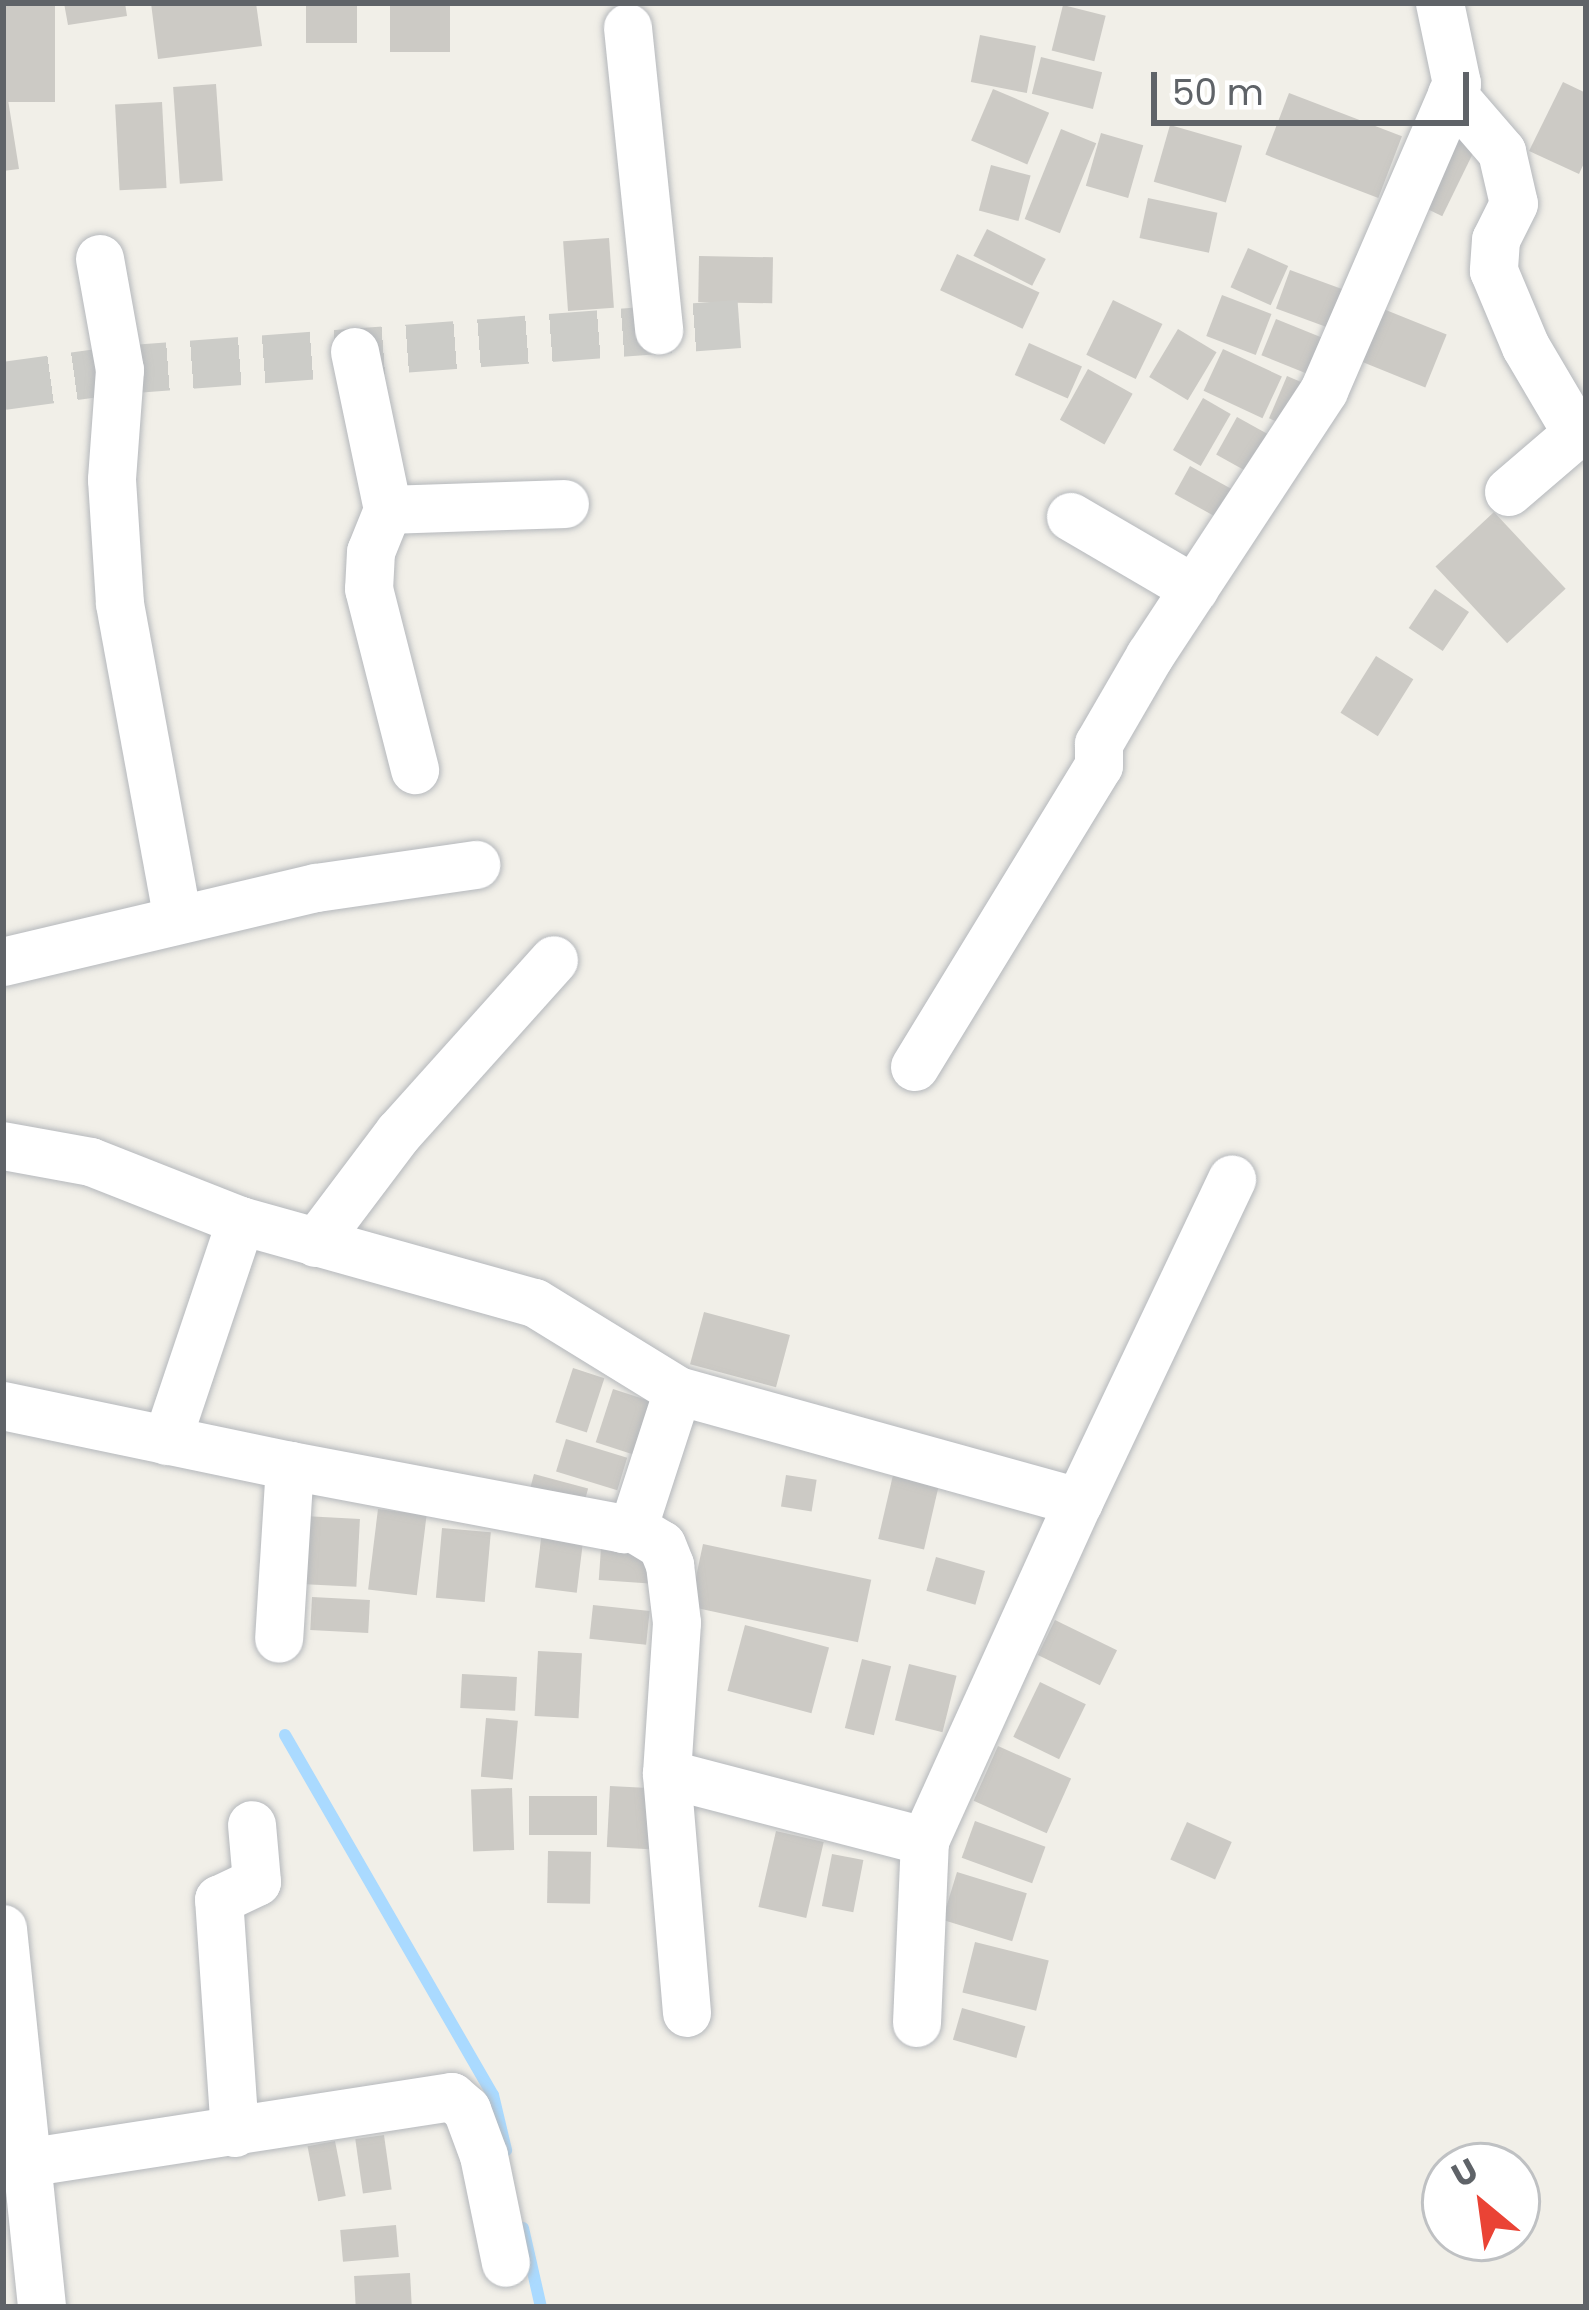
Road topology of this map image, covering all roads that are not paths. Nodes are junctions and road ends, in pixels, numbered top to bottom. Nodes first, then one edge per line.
1 (1439, 3) edge
2 (628, 28) dead end
3 (1452, 94) junction
4 (100, 259) dead end
5 (659, 330) dead end
6 (355, 352) dead end
7 (1581, 429) edge
8 (1509, 491) dead end
9 (565, 504) dead end
10 (388, 510) junction
11 (1071, 517) dead end
12 (1194, 589) junction
13 (416, 770) dead end
14 (476, 865) dead end
15 (178, 920) junction
16 (554, 960) dead end
17 (3, 962) edge
18 (915, 1067) dead end
19 (3, 1146) edge
20 (1232, 1180) dead end
21 (242, 1221) junction
22 (316, 1244) junction
23 (678, 1391) junction
24 (3, 1406) edge
25 (167, 1441) junction
26 (290, 1466) junction
27 (1079, 1502) junction
28 (631, 1526) junction
29 (280, 1639) dead end
30 (667, 1774) junction
31 (252, 1825) dead end
32 (925, 1841) junction
33 (3, 1929) edge
34 (686, 2014) dead end
35 (917, 2023) dead end
36 (235, 2133) junction
37 (32, 2162) junction
38 (506, 2263) dead end
39 (42, 2307) edge

1 - 3 street
2 - 5 street
3 - 7 street
3 - 12 street
4 - 15 street
6 - 10 street
7 - 8 street
9 - 10 street
10 - 13 street
11 - 12 street
12 - 18 street
14 - 15 street
15 - 17 street
16 - 22 street
19 - 21 street
20 - 27 street
21 - 22 street
21 - 25 street
22 - 23 street
23 - 27 street
23 - 28 street
24 - 25 street
25 - 26 street
26 - 28 street
26 - 29 street
27 - 32 street
28 - 30 street
30 - 32 street
30 - 34 street
31 - 36 street
32 - 35 street
33 - 37 street
36 - 37 street
36 - 38 street
37 - 39 street

